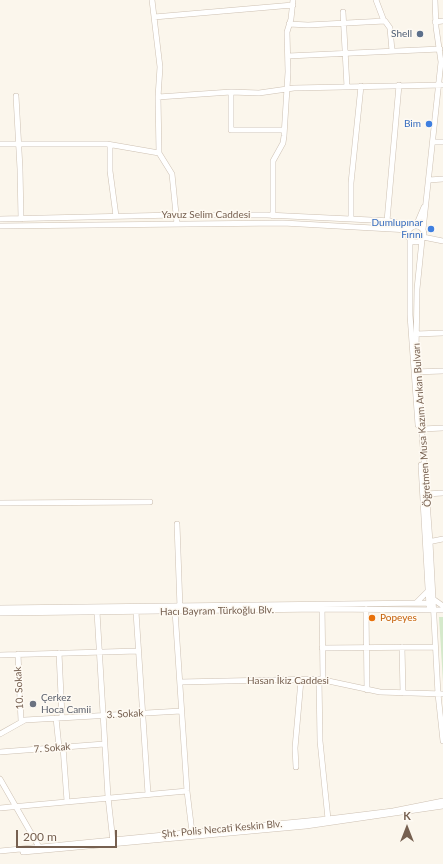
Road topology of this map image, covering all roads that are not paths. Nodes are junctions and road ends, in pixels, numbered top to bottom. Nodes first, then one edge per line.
1 (152, 0) edge
2 (376, 0) edge
3 (435, 0) edge
4 (293, 3) edge
5 (343, 12) dead end
6 (154, 17) junction
7 (443, 20) edge
8 (384, 21) junction
9 (435, 22) junction
10 (289, 24) junction
11 (344, 24) junction
12 (440, 49) junction
13 (392, 51) junction
14 (345, 53) junction
15 (288, 56) junction
16 (399, 85) junction
17 (441, 85) edge
18 (361, 86) junction
19 (347, 87) junction
20 (287, 90) junction
21 (231, 92) junction
22 (16, 96) dead end
23 (158, 98) junction
24 (284, 130) junction
25 (433, 142) junction
26 (443, 142) edge
27 (0, 144) edge
28 (18, 144) junction
29 (110, 145) junction
30 (159, 153) junction
31 (443, 179) edge
32 (429, 180) junction
33 (425, 204) junction
34 (176, 215) junction
35 (116, 216) junction
36 (273, 216) junction
37 (0, 219) edge
38 (21, 219) junction
39 (351, 220) junction
40 (387, 221) junction
41 (177, 224) junction
42 (0, 226) edge
43 (412, 228) junction
44 (422, 230) junction
45 (423, 238) junction
46 (410, 240) junction
47 (443, 241) edge
48 (443, 333) edge
49 (416, 334) junction
50 (443, 371) edge
51 (416, 372) junction
52 (443, 428) edge
53 (422, 429) junction
54 (426, 494) junction
55 (443, 494) edge
56 (150, 502) dead end
57 (0, 503) edge
58 (178, 524) dead end
59 (443, 538) edge
60 (428, 542) junction
61 (428, 591) junction
62 (431, 601) junction
63 (416, 603) junction
64 (443, 606) edge
65 (322, 607) junction
66 (0, 608) edge
67 (178, 609) junction
68 (366, 609) junction
69 (443, 610) edge
70 (431, 611) junction
71 (97, 612) junction
72 (136, 612) junction
73 (0, 613) edge
74 (366, 647) junction
75 (435, 647) junction
76 (322, 648) junction
77 (402, 648) junction
78 (138, 651) junction
79 (100, 652) junction
80 (59, 653) junction
81 (0, 654) edge
82 (18, 654) junction
83 (321, 679) junction
84 (301, 680) junction
85 (180, 682) junction
86 (367, 690) junction
87 (402, 693) junction
88 (440, 694) edge
89 (181, 711) junction
90 (143, 713) junction
91 (103, 715) junction
92 (59, 717) junction
93 (21, 721) junction
94 (443, 724) edge
95 (0, 734) edge
96 (443, 739) edge
97 (104, 744) junction
98 (61, 747) junction
99 (0, 752) edge
100 (296, 767) dead end
101 (0, 779) edge
102 (187, 791) junction
103 (148, 794) junction
104 (108, 797) junction
105 (443, 801) edge
106 (67, 802) junction
107 (15, 805) junction
108 (443, 806) edge
109 (0, 808) edge
110 (328, 819) junction
111 (192, 832) junction
112 (113, 841) junction
113 (39, 847) junction
114 (0, 851) edge
115 (0, 855) edge

1 - 6 street
2 - 8 street
3 - 9 street
4 - 6 street
4 - 10 street
5 - 11 street
6 - 23 street
7 - 9 street
8 - 11 street
8 - 13 street
9 - 12 street
10 - 11 street
10 - 15 street
11 - 14 street
12 - 13 street
12 - 17 street
13 - 14 street
14 - 15 street
14 - 19 street
15 - 20 street
16 - 17 street
16 - 18 street
16 - 40 street
17 - 25 street
18 - 19 street
18 - 39 street
19 - 20 street
20 - 21 street
20 - 24 street
21 - 23 street
21 - 24 street
22 - 28 street
23 - 30 street
24 - 36 street
25 - 26 street
25 - 32 street
27 - 28 street
28 - 29 street
28 - 38 street
29 - 30 street
29 - 35 street
30 - 34 street
31 - 32 street
32 - 33 street
33 - 43 street
33 - 44 street
34 - 35 street, Yavuz Selim Caddesi
34 - 36 street, Yavuz Selim Caddesi
34 - 41 street
35 - 38 street, Yavuz Selim Caddesi
36 - 39 street, Yavuz Selim Caddesi
37 - 38 street, Yavuz Selim Caddesi
39 - 40 street, Yavuz Selim Caddesi
40 - 43 street, Yavuz Selim Caddesi
41 - 42 street, Yavuz Selim Caddesi
41 - 43 street, Yavuz Selim Caddesi
43 - 44 street
43 - 46 street
44 - 45 street
45 - 46 street
45 - 47 street
45 - 49 street, Öğretmen Musa Kazım Arıkan Bulvarı
46 - 51 street, Öğretmen Musa Kazım Arıkan Bulvarı
48 - 49 street
49 - 51 street, Öğretmen Musa Kazım Arıkan Bulvarı
50 - 51 street
51 - 53 street, Öğretmen Musa Kazım Arıkan Bulvarı
51 - 60 street, Öğretmen Musa Kazım Arıkan Bulvarı
52 - 53 street
53 - 54 street, Öğretmen Musa Kazım Arıkan Bulvarı
54 - 55 street
54 - 60 street, Öğretmen Musa Kazım Arıkan Bulvarı
56 - 57 street
58 - 67 street
59 - 60 street
60 - 61 street, Öğretmen Musa Kazım Arıkan Bulvarı
60 - 62 street, Öğretmen Musa Kazım Arıkan Bulvarı
61 - 62 street, Öğretmen Musa Kazım Arıkan Bulvarı
61 - 63 street
62 - 63 street, Hacı Bayram Türkoğlu Blv.
62 - 64 street
62 - 70 street, Öğretmen Musa Kazım Arıkan Bulvarı
63 - 65 street, Hacı Bayram Türkoğlu Blv.
65 - 67 street, Hacı Bayram Türkoğlu Blv.
65 - 68 street, Hacı Bayram Türkoğlu Blv.
65 - 76 street
66 - 67 street, Hacı Bayram Türkoğlu Blv.
67 - 72 street, Hacı Bayram Türkoğlu Blv.
67 - 85 street
68 - 70 street, Hacı Bayram Türkoğlu Blv.
68 - 74 street
69 - 70 street, Hacı Bayram Türkoğlu Blv.
70 - 75 street, Öğretmen Musa Kazım Arıkan Bulvarı
71 - 72 street, Hacı Bayram Türkoğlu Blv.
71 - 73 street, Hacı Bayram Türkoğlu Blv.
71 - 79 street
72 - 78 street
74 - 76 street
74 - 77 street
74 - 86 street
75 - 77 street
75 - 88 street, Öğretmen Musa Kazım Arıkan Bulvarı
76 - 83 street
77 - 87 street
78 - 79 street
78 - 90 street
79 - 80 street
79 - 91 street
80 - 82 street
80 - 92 street
81 - 82 street
82 - 93 street, 10. Sokak
83 - 84 street, Hasan İkiz Caddesi
83 - 86 street, Hasan İkiz Caddesi
83 - 110 street
84 - 85 street, Hasan İkiz Caddesi
84 - 100 street
85 - 89 street
86 - 87 street, Hasan İkiz Caddesi
87 - 88 street, Hasan İkiz Caddesi
88 - 94 street
88 - 96 street
89 - 90 street, 3. Sokak
89 - 102 street
90 - 91 street, 3. Sokak
90 - 103 street
91 - 92 street, 3. Sokak
91 - 97 street
92 - 93 street, 3. Sokak
92 - 98 street
93 - 95 street, 3. Sokak
97 - 98 street, 7. Sokak
97 - 104 street
98 - 99 street, 7. Sokak
98 - 106 street
101 - 107 street
102 - 103 street
102 - 111 street
103 - 104 street
104 - 106 street
104 - 112 street
105 - 110 street, Şht. Polis Necati Keskin Blv.
106 - 107 street
107 - 109 street
107 - 113 street
108 - 112 street, Şht. Polis Necati Keskin Blv.
110 - 111 street, Şht. Polis Necati Keskin Blv.
111 - 112 street, Şht. Polis Necati Keskin Blv.
112 - 113 street, Şht. Polis Necati Keskin Blv.
112 - 115 street, Şht. Polis Necati Keskin Blv.
113 - 114 street, Şht. Polis Necati Keskin Blv.

